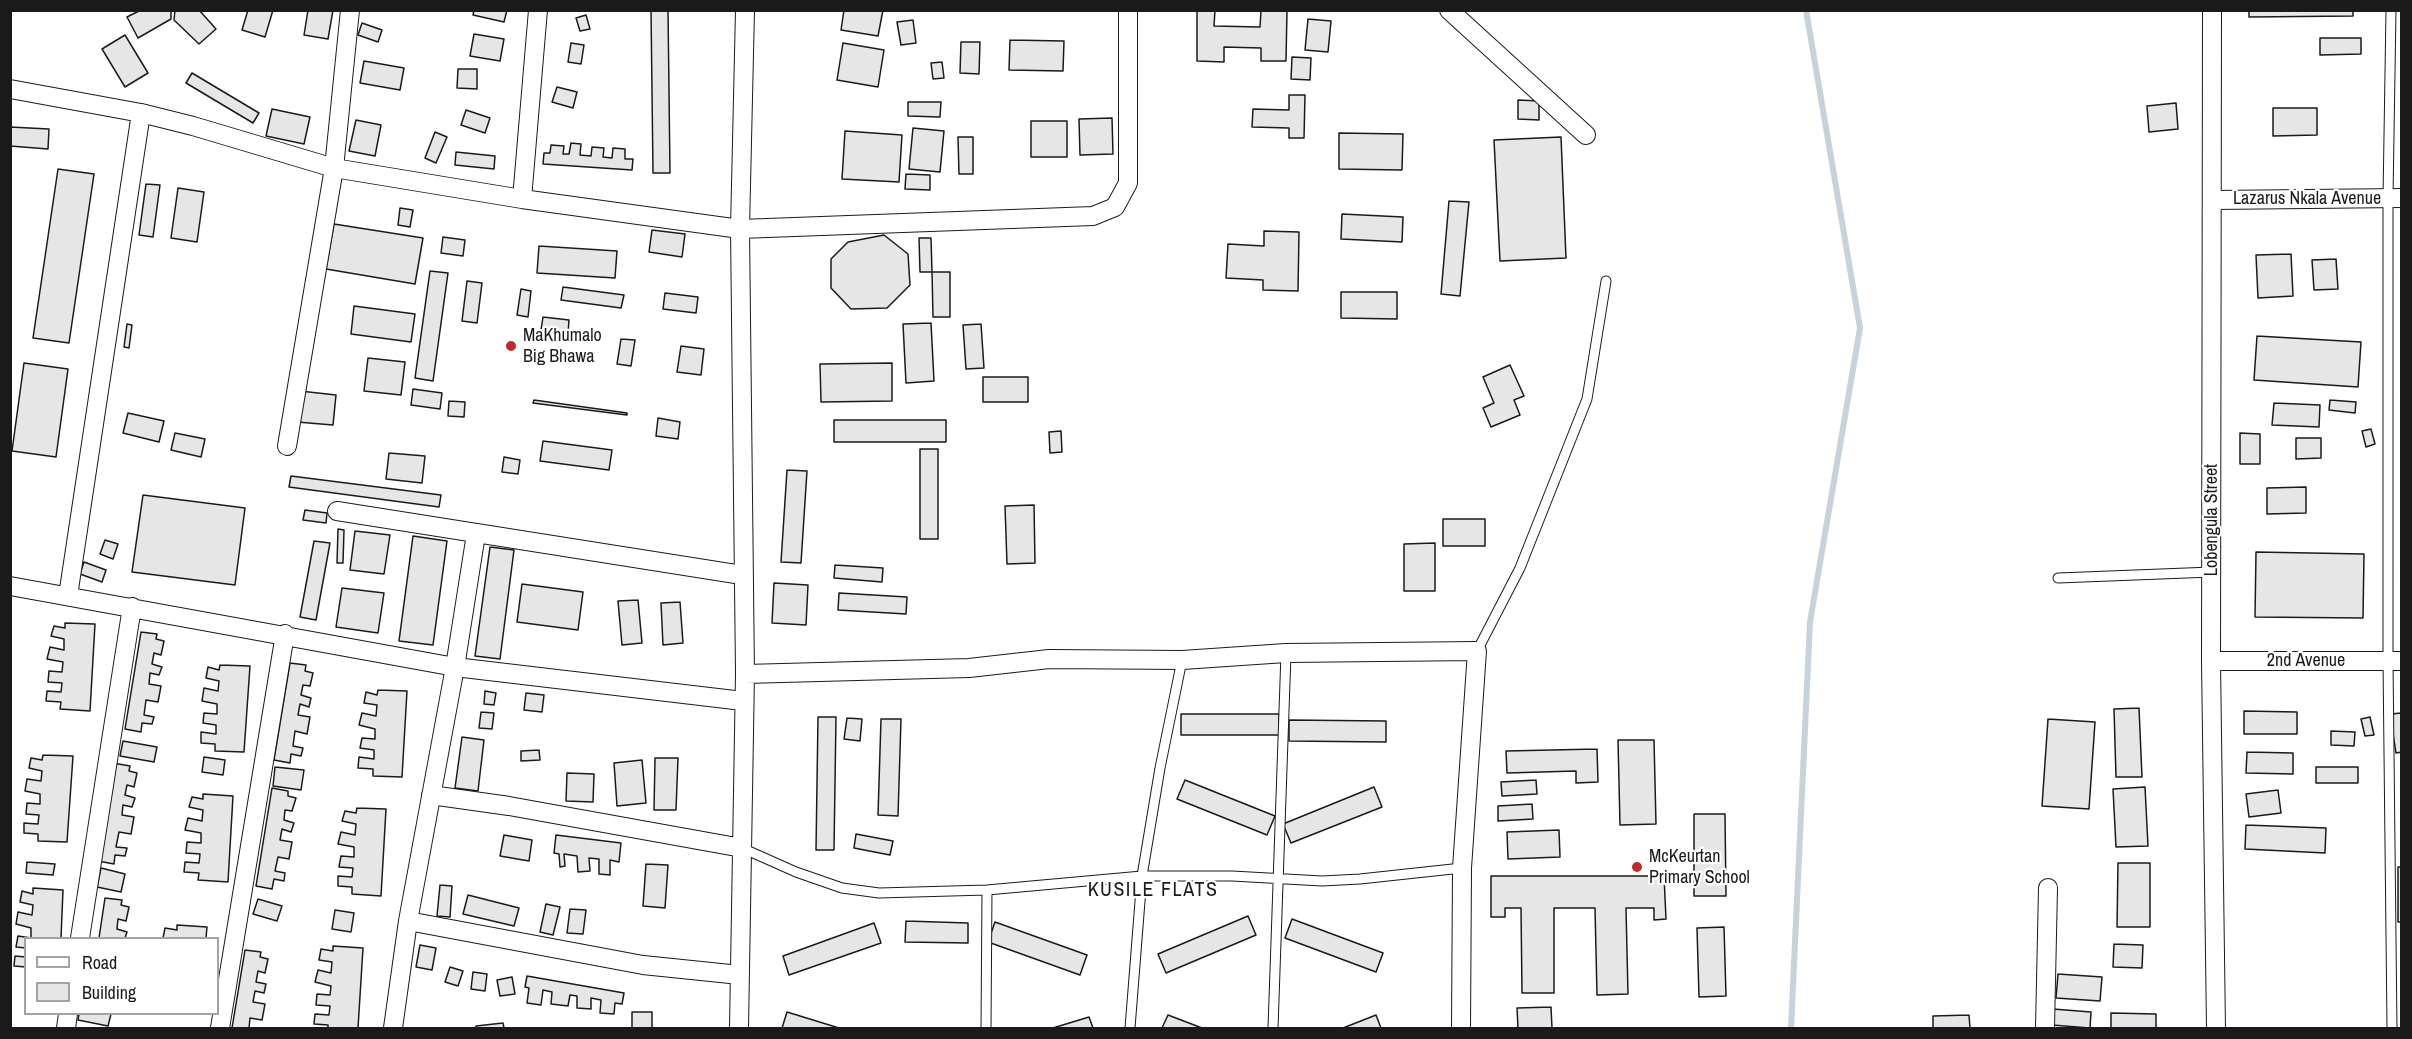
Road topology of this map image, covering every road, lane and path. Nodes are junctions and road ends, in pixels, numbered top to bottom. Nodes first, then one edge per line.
1 (350, 10) edge
2 (537, 10) edge
3 (745, 10) edge
4 (1128, 10) edge
5 (1449, 10) edge
6 (2212, 10) edge
7 (2391, 10) edge
8 (10, 89) edge
9 (141, 113) junction
10 (1586, 135) dead end
11 (334, 168) junction
12 (2395, 198) edge
13 (522, 199) junction
14 (2213, 200) junction
15 (740, 229) junction
16 (1606, 281) dead end
17 (287, 446) dead end
18 (337, 511) dead end
19 (476, 534) junction
20 (2212, 572) junction
21 (742, 575) junction
22 (2058, 578) dead end
23 (10, 586) edge
24 (68, 596) junction
25 (132, 607) junction
26 (285, 634) junction
27 (1477, 651) junction
28 (1286, 653) junction
29 (1182, 660) junction
30 (2211, 661) junction
31 (2395, 661) edge
32 (455, 667) junction
33 (745, 674) junction
34 (743, 700) junction
35 (431, 795) junction
36 (742, 848) junction
37 (1462, 868) junction
38 (1142, 876) junction
39 (1278, 878) junction
40 (2048, 888) dead end
41 (987, 890) junction
42 (408, 921) junction
43 (80, 937) edge
44 (740, 975) junction
45 (220, 1029) edge
46 (393, 1029) edge
47 (739, 1029) edge
48 (986, 1029) edge
49 (1130, 1029) edge
50 (1273, 1029) edge
51 (1461, 1029) edge
52 (2045, 1029) edge
53 (2216, 1029) edge
54 (2392, 1029) edge

1 - 11 street
2 - 13 street
3 - 15 street
4 - 15 street
5 - 10 street
6 - 14 street, Lobengula Street
7 - 12 lane
8 - 9 street
9 - 11 street
9 - 24 street
11 - 13 street
11 - 17 street
12 - 14 street, Lazarus Nkala Avenue
12 - 31 lane
13 - 15 street
14 - 20 street, Lobengula Street
15 - 21 street
16 - 27 lane
18 - 19 street
19 - 21 street
19 - 32 street
20 - 22 lane
20 - 30 street, Lobengula Street
21 - 33 street
23 - 24 street
24 - 25 street
25 - 26 street
25 - 43 street
26 - 32 street
26 - 45 street
27 - 28 street
27 - 37 street
28 - 29 street
28 - 39 lane
29 - 33 street
29 - 38 lane
30 - 31 street, 2nd Avenue
30 - 53 street, Lobengula Street
31 - 54 lane
32 - 34 street
32 - 35 street
33 - 34 street
34 - 36 street
35 - 36 street
35 - 42 street
36 - 41 lane
36 - 44 street
37 - 39 lane
37 - 51 street
38 - 39 lane
38 - 41 lane
38 - 49 lane
39 - 50 lane
40 - 52 street
41 - 48 lane
42 - 44 street
42 - 46 street
44 - 47 street

